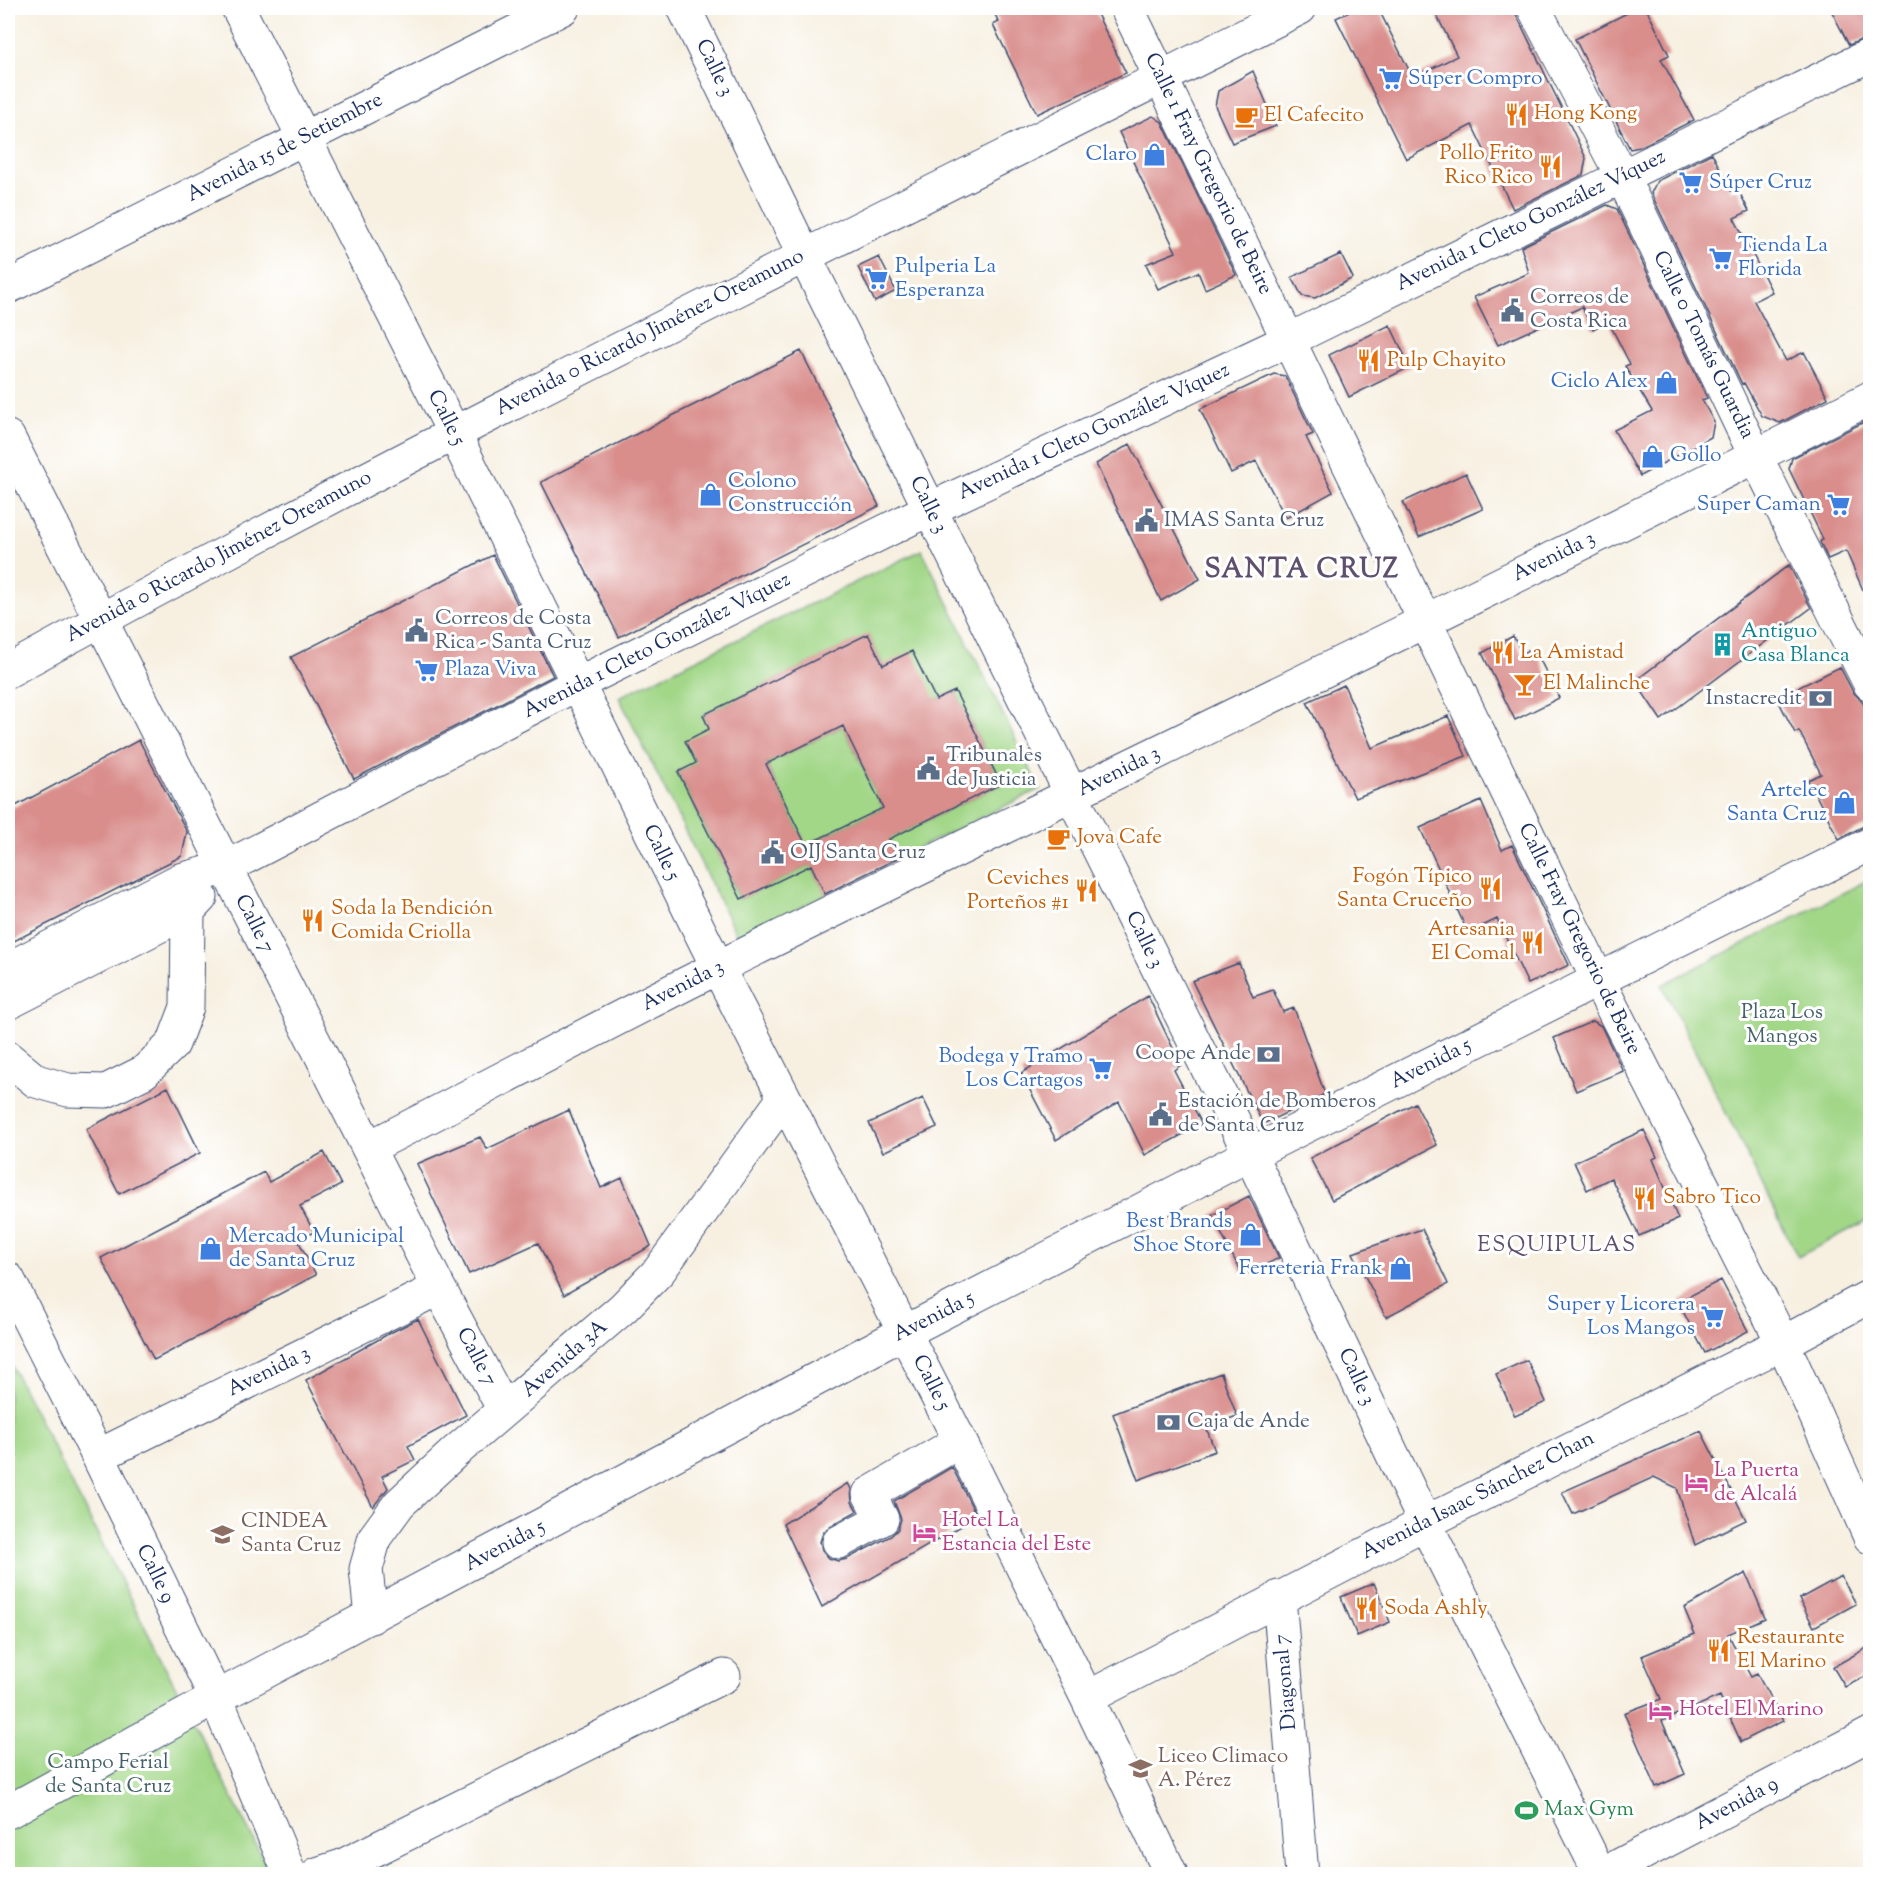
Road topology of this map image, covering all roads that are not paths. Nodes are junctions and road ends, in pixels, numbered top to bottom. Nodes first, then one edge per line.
1 (238, 8) edge
2 (563, 8) edge
3 (684, 8) edge
4 (1127, 8) edge
5 (1300, 8) edge
6 (1534, 8) edge
7 (1870, 55) edge
8 (1162, 77) junction
9 (304, 139) junction
10 (1622, 176) junction
11 (804, 255) junction
12 (8, 287) edge
13 (1289, 340) junction
14 (1870, 398) edge
15 (454, 433) junction
16 (8, 437) edge
17 (1756, 457) junction
18 (930, 509) junction
19 (100, 620) junction
20 (1425, 621) junction
21 (8, 671) edge
22 (577, 684) junction
23 (1870, 684) edge
24 (1073, 795) junction
25 (1870, 844) edge
26 (225, 868) junction
27 (188, 911) junction
28 (718, 968) junction
29 (8, 969) edge
30 (1598, 980) junction
31 (8, 1003) edge
32 (8, 1058) edge
33 (784, 1098) junction
34 (368, 1148) junction
35 (1250, 1154) junction
36 (8, 1279) edge
37 (439, 1288) junction
38 (1870, 1296) edge
39 (905, 1332) junction
40 (1783, 1343) junction
41 (504, 1410) junction
42 (960, 1441) junction
43 (98, 1456) junction
44 (1425, 1523) junction
45 (1870, 1537) edge
46 (839, 1542) dead end
47 (1279, 1598) junction
48 (371, 1617) junction
49 (724, 1676) dead end
50 (216, 1698) junction
51 (1087, 1698) junction
52 (1870, 1734) edge
53 (8, 1812) edge
54 (290, 1875) edge
55 (317, 1875) edge
56 (1171, 1875) edge
57 (1302, 1875) edge
58 (1601, 1875) edge

1 - 9 street, Calle 5
2 - 9 street, Avenida 15 de Setiembre
3 - 11 street, Calle 3
4 - 8 street, Calle 1 Fray Gregorio de Beire
5 - 8 street, Avenida 0 Ricardo Jiménez Oreamuno
6 - 10 street, Calle 0 Tomás Guardia
7 - 10 street, Avenida 1 Cleto González Víquez
8 - 11 street, Avenida 0 Ricardo Jiménez Oreamuno
8 - 13 street, Calle 1 Fray Gregorio de Beire
9 - 12 street, Avenida 15 de Setiembre
9 - 15 street, Calle 5
10 - 13 street, Avenida 1 Cleto González Víquez
10 - 17 street, Calle 0 Tomás Guardia
11 - 15 street, Avenida 0 Ricardo Jiménez Oreamuno
11 - 18 street, Calle 3
13 - 18 street, Avenida 1 Cleto González Víquez
13 - 20 street, Calle Fray Gregorio de Beire
14 - 17 street, Avenida 3
15 - 19 street, Avenida 0 Ricardo Jiménez Oreamuno
15 - 22 street, Calle 5
16 - 19 street, Calle 7
17 - 20 street, Avenida 3
17 - 23 street, Calle 0 Tomás Guardia
18 - 22 street, Avenida 1 Cleto González Víquez
18 - 24 street, Calle 3
19 - 21 street, Avenida 0 Ricardo Jiménez Oreamuno
19 - 26 street, Calle 7
20 - 24 street, Avenida 3
20 - 30 street, Calle Fray Gregorio de Beire
22 - 26 street, Avenida 1 Cleto González Víquez
22 - 28 street, Calle 5
24 - 28 street, Avenida 3
24 - 35 street, Calle 3
25 - 30 street, Avenida 5
26 - 27 street, Avenida 1 Cleto González Víquez
26 - 29 street, Avenida 1 Cleto González Víquez
26 - 34 street, Calle 7
27 - 31 street, Avenida 1 Cleto González Víquez
27 - 32 street
28 - 33 street, Calle 5
28 - 34 street, Avenida 3
30 - 35 street, Avenida 5
30 - 40 street, Calle Fray Gregorio de Beire
33 - 39 street, Calle 5
33 - 41 street, Avenida 3A
34 - 37 street, Calle 7
35 - 39 street, Avenida 5
35 - 44 street, Calle 3
36 - 43 street, Calle 9
37 - 41 street, Calle 7
37 - 43 street, Avenida 3
38 - 40 street, Avenida Isaac Sánchez Chan
39 - 42 street, Calle 5
39 - 48 street, Avenida 5
40 - 44 street, Avenida Isaac Sánchez Chan
40 - 45 street, Calle Fray Gregorio de Beire
41 - 48 street, Avenida 3A
42 - 46 street
42 - 51 street, Calle 5
43 - 50 street, Calle 9
44 - 47 street, Avenida Isaac Sánchez Chan
44 - 58 street, Calle 3
47 - 51 street, Avenida Isaac Sánchez Chan
47 - 57 street, Diagonal 7
48 - 50 street, Avenida 5
49 - 55 street
50 - 53 street, Avenida 5
50 - 54 street, Calle 9
51 - 56 street, Calle 5
52 - 58 street, Avenida 9

